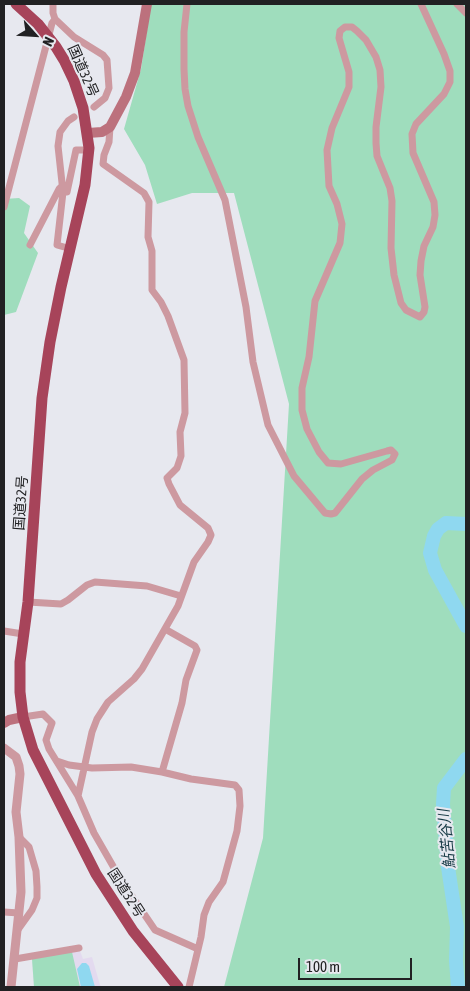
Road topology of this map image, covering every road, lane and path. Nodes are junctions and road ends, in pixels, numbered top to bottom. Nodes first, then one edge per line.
1 (16, 4) edge
2 (53, 4) edge
3 (146, 4) edge
4 (187, 4) edge
5 (421, 4) edge
6 (457, 4) edge
7 (463, 4) edge
8 (466, 13) edge
9 (55, 19) junction
10 (89, 107) junction
11 (74, 117) dead end
12 (110, 127) junction
13 (88, 133) junction
14 (89, 150) junction
15 (63, 189) junction
16 (4, 207) edge
17 (30, 246) dead end
18 (71, 249) junction
19 (181, 596) junction
20 (28, 602) junction
21 (165, 629) junction
22 (4, 631) edge
23 (24, 634) junction
24 (23, 717) junction
25 (4, 723) edge
26 (4, 748) edge
27 (57, 761) junction
28 (84, 767) junction
29 (162, 772) junction
30 (78, 796) junction
31 (20, 838) junction
32 (4, 912) edge
33 (19, 913) junction
34 (17, 932) junction
35 (79, 948) dead end
36 (198, 949) junction
37 (15, 959) junction
38 (190, 985) edge
39 (11, 987) edge
40 (178, 987) edge

1 - 10 highway, 国道32号
2 - 9 street
3 - 12 main road
4 - 5 street
6 - 8 street
7 - 8 street
9 - 10 street
9 - 16 street
10 - 13 highway, 国道32号
11 - 15 street
12 - 13 main road
12 - 19 street
13 - 14 highway, 国道32号
14 - 15 street
14 - 18 highway, 国道32号
15 - 17 street
15 - 18 street
18 - 20 highway, 国道32号
19 - 20 street
19 - 21 street
20 - 23 highway, 国道32号
21 - 28 street
21 - 29 street
22 - 23 street
23 - 24 highway, 国道32号
24 - 25 main road
24 - 27 street
24 - 40 highway, 国道32号
26 - 31 street
27 - 28 street
27 - 30 street
28 - 29 street
28 - 30 street
29 - 36 street
30 - 36 street
31 - 33 street
31 - 34 street
32 - 33 street
33 - 34 street
34 - 37 street
35 - 37 street
36 - 38 street
37 - 39 street

